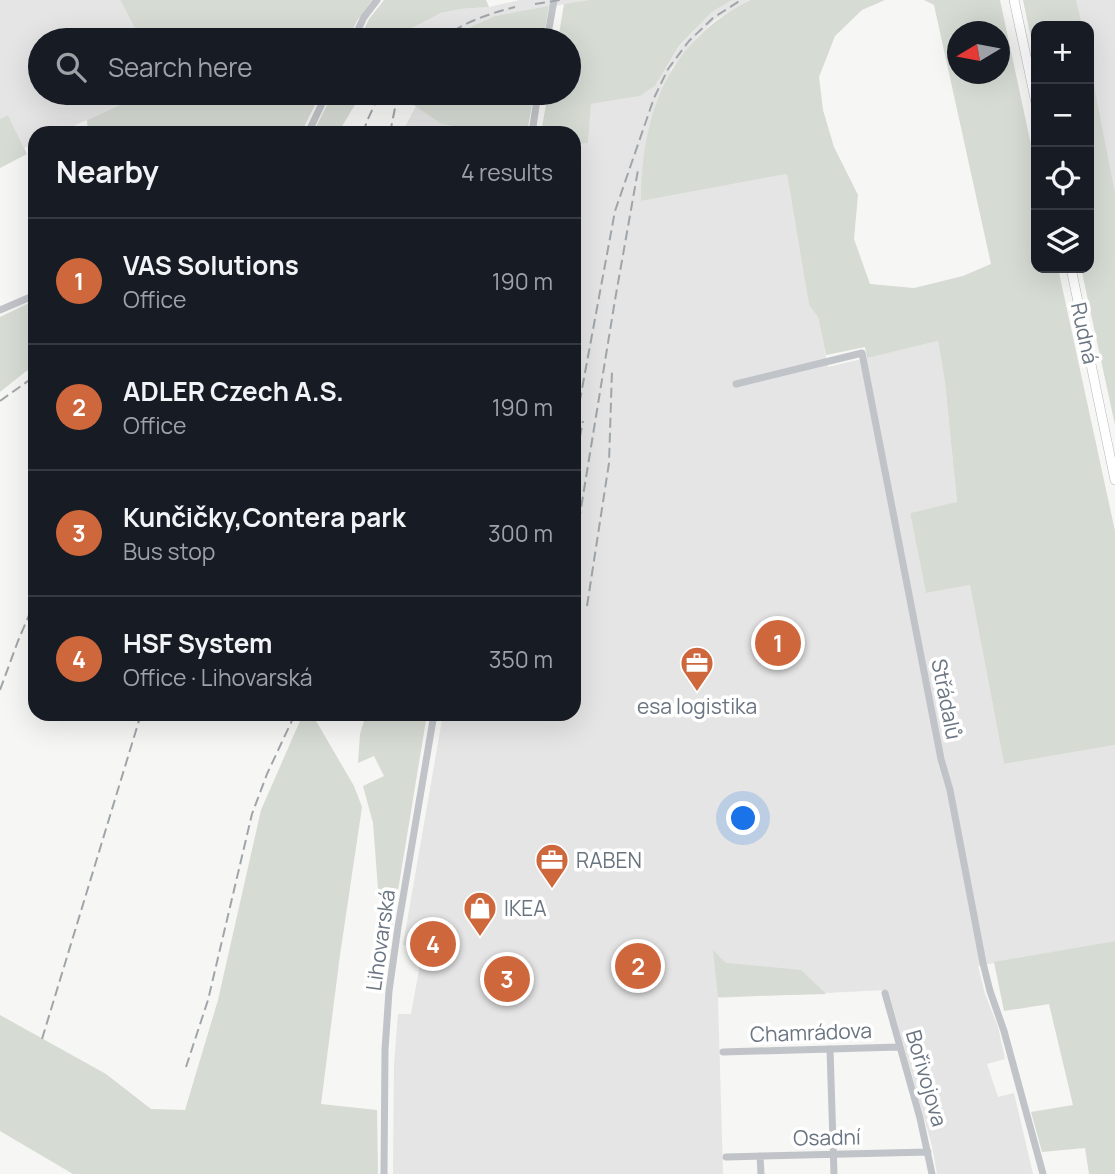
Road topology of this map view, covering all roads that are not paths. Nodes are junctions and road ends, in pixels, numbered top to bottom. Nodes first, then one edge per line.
1 (377, 0) edge
2 (554, 0) edge
3 (1014, 0) edge
4 (359, 28) edge
5 (549, 28) edge
6 (1032, 84) edge
7 (321, 105) edge
8 (536, 105) edge
9 (311, 126) edge
10 (533, 126) edge
11 (1072, 273) edge
12 (28, 298) edge
13 (0, 310) edge
14 (736, 384) dead end
15 (1115, 480) edge
16 (433, 721) edge
17 (885, 993) dead end
18 (900, 1047) junction
19 (830, 1049) junction
20 (723, 1052) dead end
21 (928, 1152) junction
22 (833, 1155) junction
23 (760, 1156) junction
24 (726, 1157) dead end
25 (384, 1174) edge
26 (761, 1174) edge
27 (834, 1174) edge
28 (932, 1174) edge
29 (1043, 1174) edge

1 - 4 street
2 - 5 street
3 - 6 main road
7 - 9 street
8 - 10 street
11 - 15 main road, Rudná
12 - 13 street
14 - 29 street, Střádalů
16 - 25 street, Lihovarská
17 - 18 street, Bořivojova
18 - 19 street, Chamrádova
18 - 21 street, Bořivojova
19 - 20 street, Chamrádova
19 - 22 street
21 - 22 street, Osadní
21 - 28 street, Bořivojova
22 - 23 street, Osadní
22 - 27 street
23 - 24 street, Osadní
23 - 26 street

